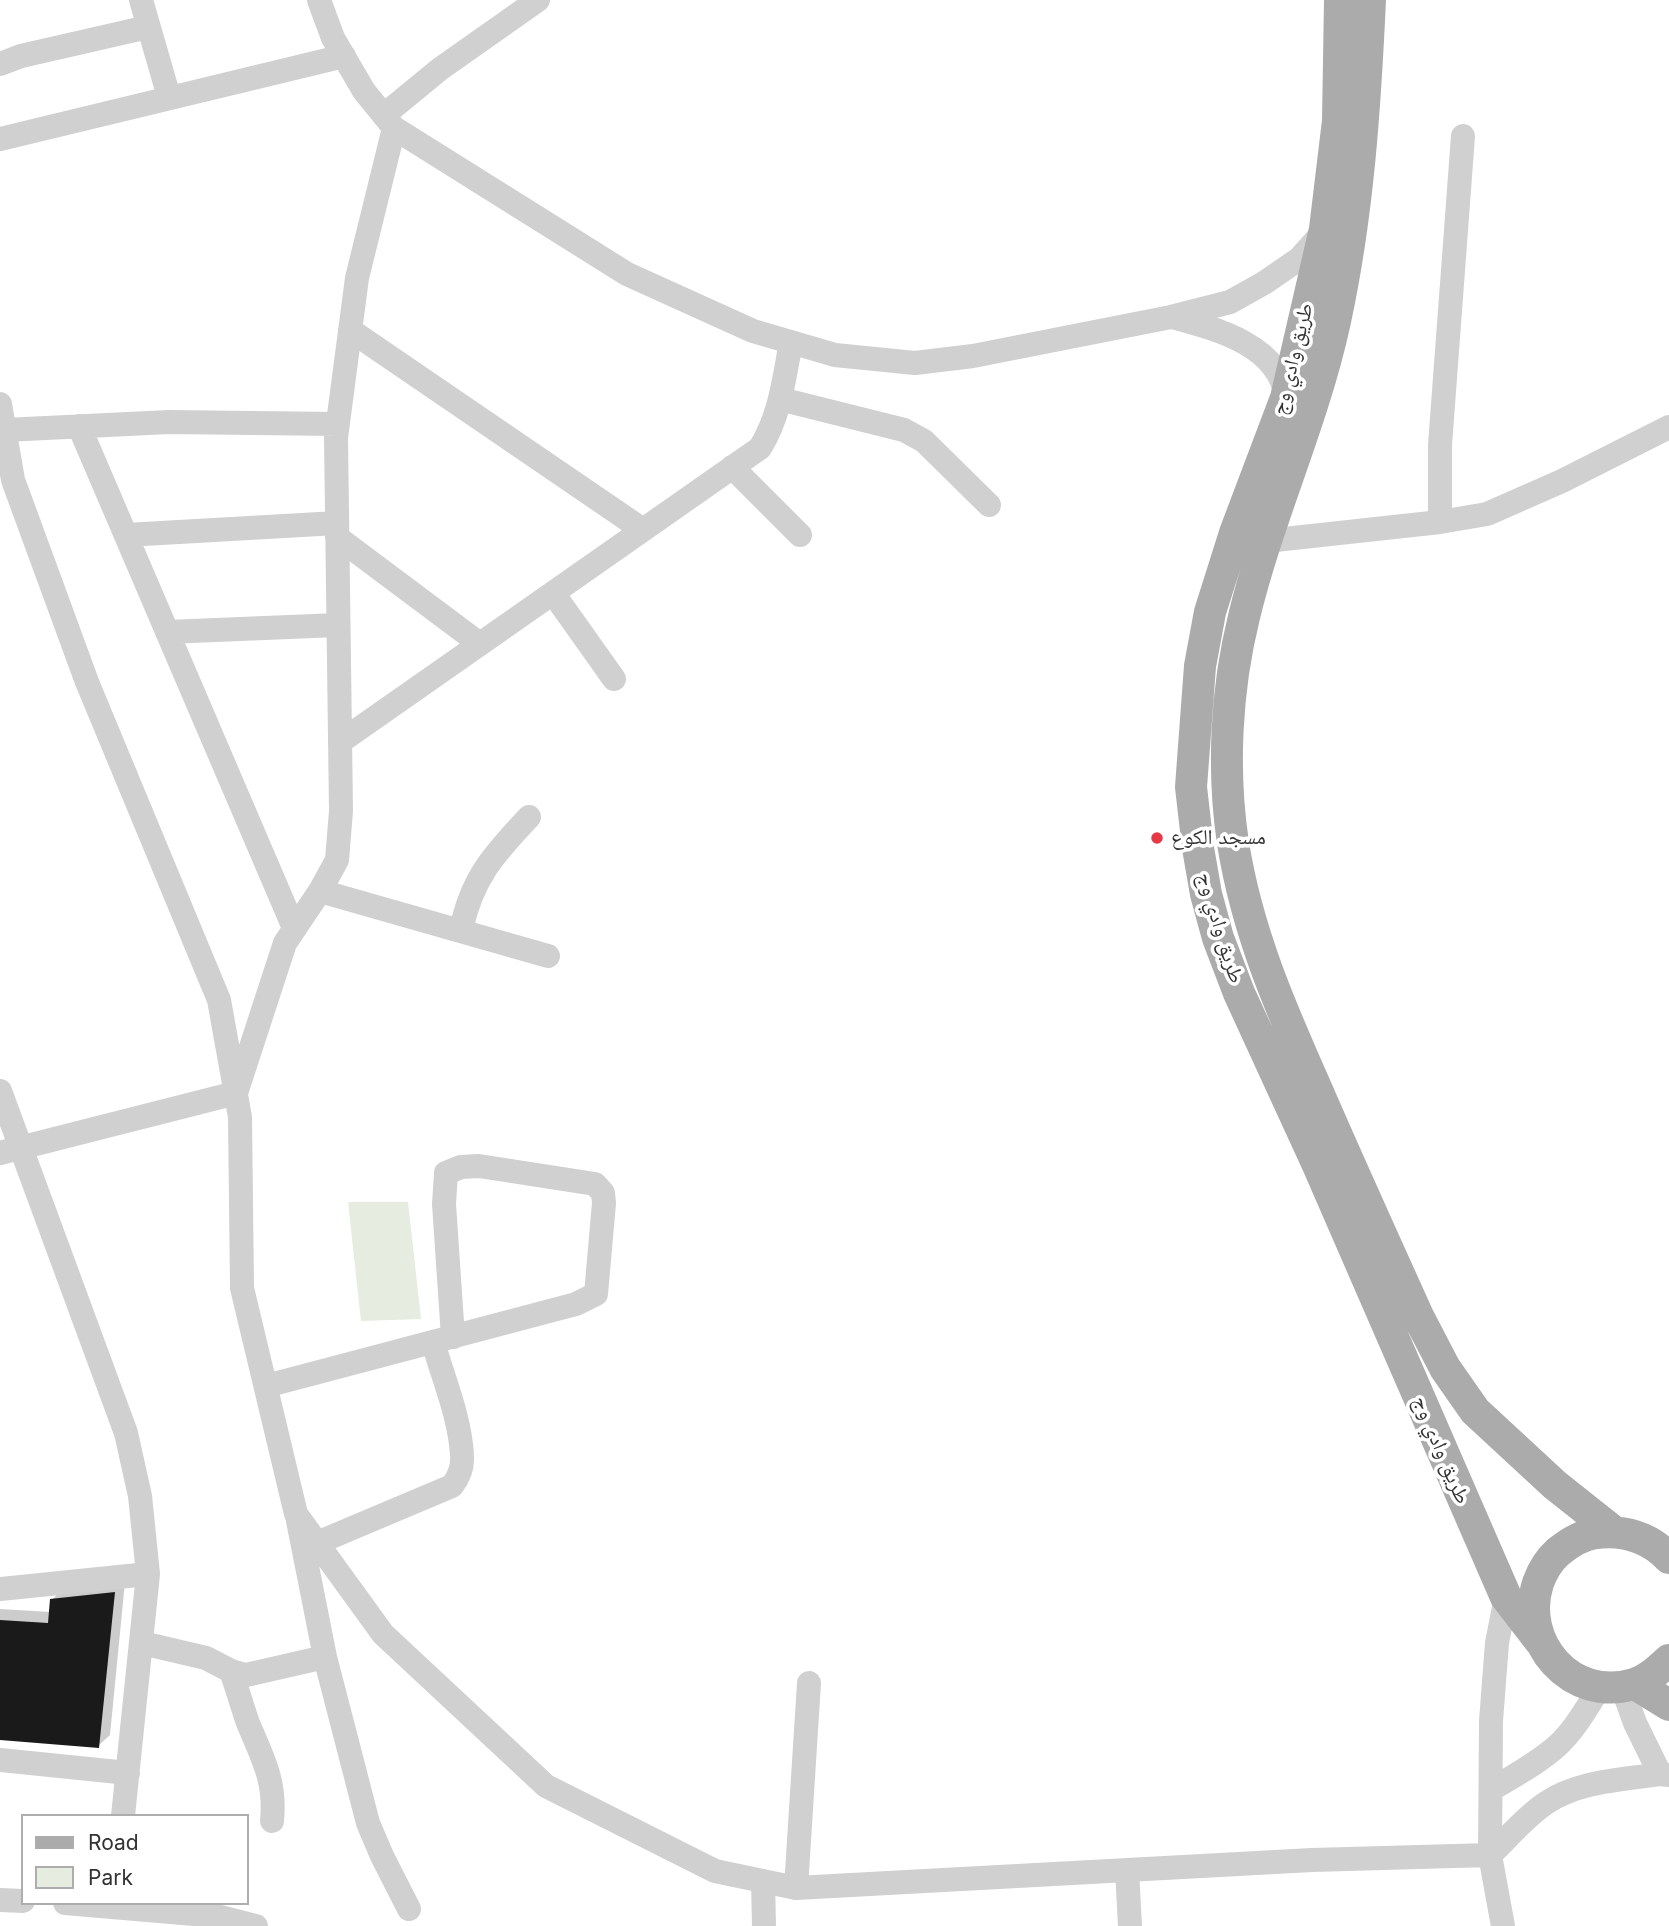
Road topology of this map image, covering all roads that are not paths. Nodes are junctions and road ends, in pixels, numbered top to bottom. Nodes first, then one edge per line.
1 (141, 0) edge
2 (319, 0) edge
3 (538, 0) edge
4 (1340, 0) edge
5 (1370, 0) edge
6 (149, 27) junction
7 (344, 56) junction
8 (0, 64) edge
9 (169, 97) junction
10 (389, 121) junction
11 (1463, 136) dead end
12 (0, 139) edge
13 (1325, 229) junction
14 (1171, 317) junction
15 (350, 330) junction
16 (791, 342) junction
17 (1286, 398) junction
18 (780, 399) junction
19 (0, 404) edge
20 (338, 424) junction
21 (79, 426) junction
22 (1669, 427) edge
23 (5, 430) junction
24 (732, 467) junction
25 (989, 505) dead end
26 (1440, 522) junction
27 (337, 530) junction
28 (643, 530) junction
29 (126, 535) junction
30 (800, 535) dead end
31 (1266, 541) junction
32 (552, 593) junction
33 (338, 625) junction
34 (167, 632) junction
35 (480, 644) junction
36 (614, 679) dead end
37 (340, 742) junction
38 (528, 817) dead end
39 (320, 891) junction
40 (294, 928) junction
41 (461, 931) junction
42 (548, 956) dead end
43 (0, 1091) edge
44 (236, 1093) junction
45 (11, 1150) edge
46 (443, 1339) junction
47 (266, 1386) junction
48 (296, 1514) junction
49 (1613, 1531) junction
50 (317, 1543) junction
51 (1666, 1553) edge
52 (148, 1574) junction
53 (0, 1589) edge
54 (1506, 1597) junction
55 (1540, 1641) junction
56 (142, 1643) junction
57 (324, 1657) junction
58 (231, 1671) junction
59 (1641, 1678) edge
60 (808, 1683) dead end
61 (1669, 1705) edge
62 (0, 1760) edge
63 (128, 1773) junction
64 (1664, 1775) edge
65 (1492, 1789) junction
66 (123, 1814) edge
67 (272, 1821) dead end
68 (1490, 1855) junction
69 (1127, 1870) junction
70 (763, 1881) junction
71 (796, 1888) junction
72 (0, 1900) edge
73 (21, 1901) edge
74 (75, 1905) edge
75 (409, 1909) dead end
76 (111, 1912) edge
77 (256, 1926) edge
78 (764, 1926) edge
79 (1130, 1926) edge
80 (1503, 1926) edge

1 - 6 street
2 - 7 street
3 - 10 street
4 - 13 main road, طريق وادي وج
5 - 31 main road, طريق وادي وج
6 - 8 street
6 - 9 street
7 - 9 street
7 - 10 street
9 - 12 street
10 - 15 street
10 - 16 street
11 - 26 street
13 - 14 street
13 - 17 main road, طريق وادي وج
14 - 16 street
14 - 17 street
15 - 20 street
15 - 28 street
16 - 18 street
17 - 54 main road, طريق وادي وج
18 - 24 street
18 - 25 street
19 - 23 street
20 - 21 street
20 - 27 street
21 - 23 street
21 - 29 street
22 - 26 street
23 - 44 street
24 - 28 street
24 - 30 street
26 - 31 street
27 - 29 street
27 - 33 street
27 - 35 street
28 - 32 street
29 - 34 street
31 - 49 main road, طريق وادي وج
32 - 35 street
32 - 36 street
33 - 34 street
33 - 37 street
34 - 40 street
35 - 37 street
37 - 39 street
38 - 41 street
39 - 40 street
39 - 41 street
40 - 44 street
41 - 42 street
43 - 45 street
44 - 45 street
44 - 47 street
45 - 52 street
46 - 46 street
46 - 47 street
46 - 50 street
47 - 48 street
48 - 50 street
48 - 57 street
49 - 51 main road
49 - 55 main road
50 - 70 street
52 - 53 street
52 - 56 street
54 - 55 main road, طريق وادي وج
54 - 65 street
55 - 59 main road, طريق وادي وج
56 - 58 street
56 - 63 street
57 - 58 street
57 - 75 street
58 - 67 street
59 - 61 main road, طريق وادي وج
59 - 64 street
59 - 65 street
60 - 71 street
62 - 63 street
63 - 66 street
64 - 68 street
65 - 68 street
68 - 69 street
68 - 80 street
69 - 71 street
69 - 79 street
70 - 71 street
70 - 78 street
72 - 73 street
74 - 76 street
76 - 77 street

